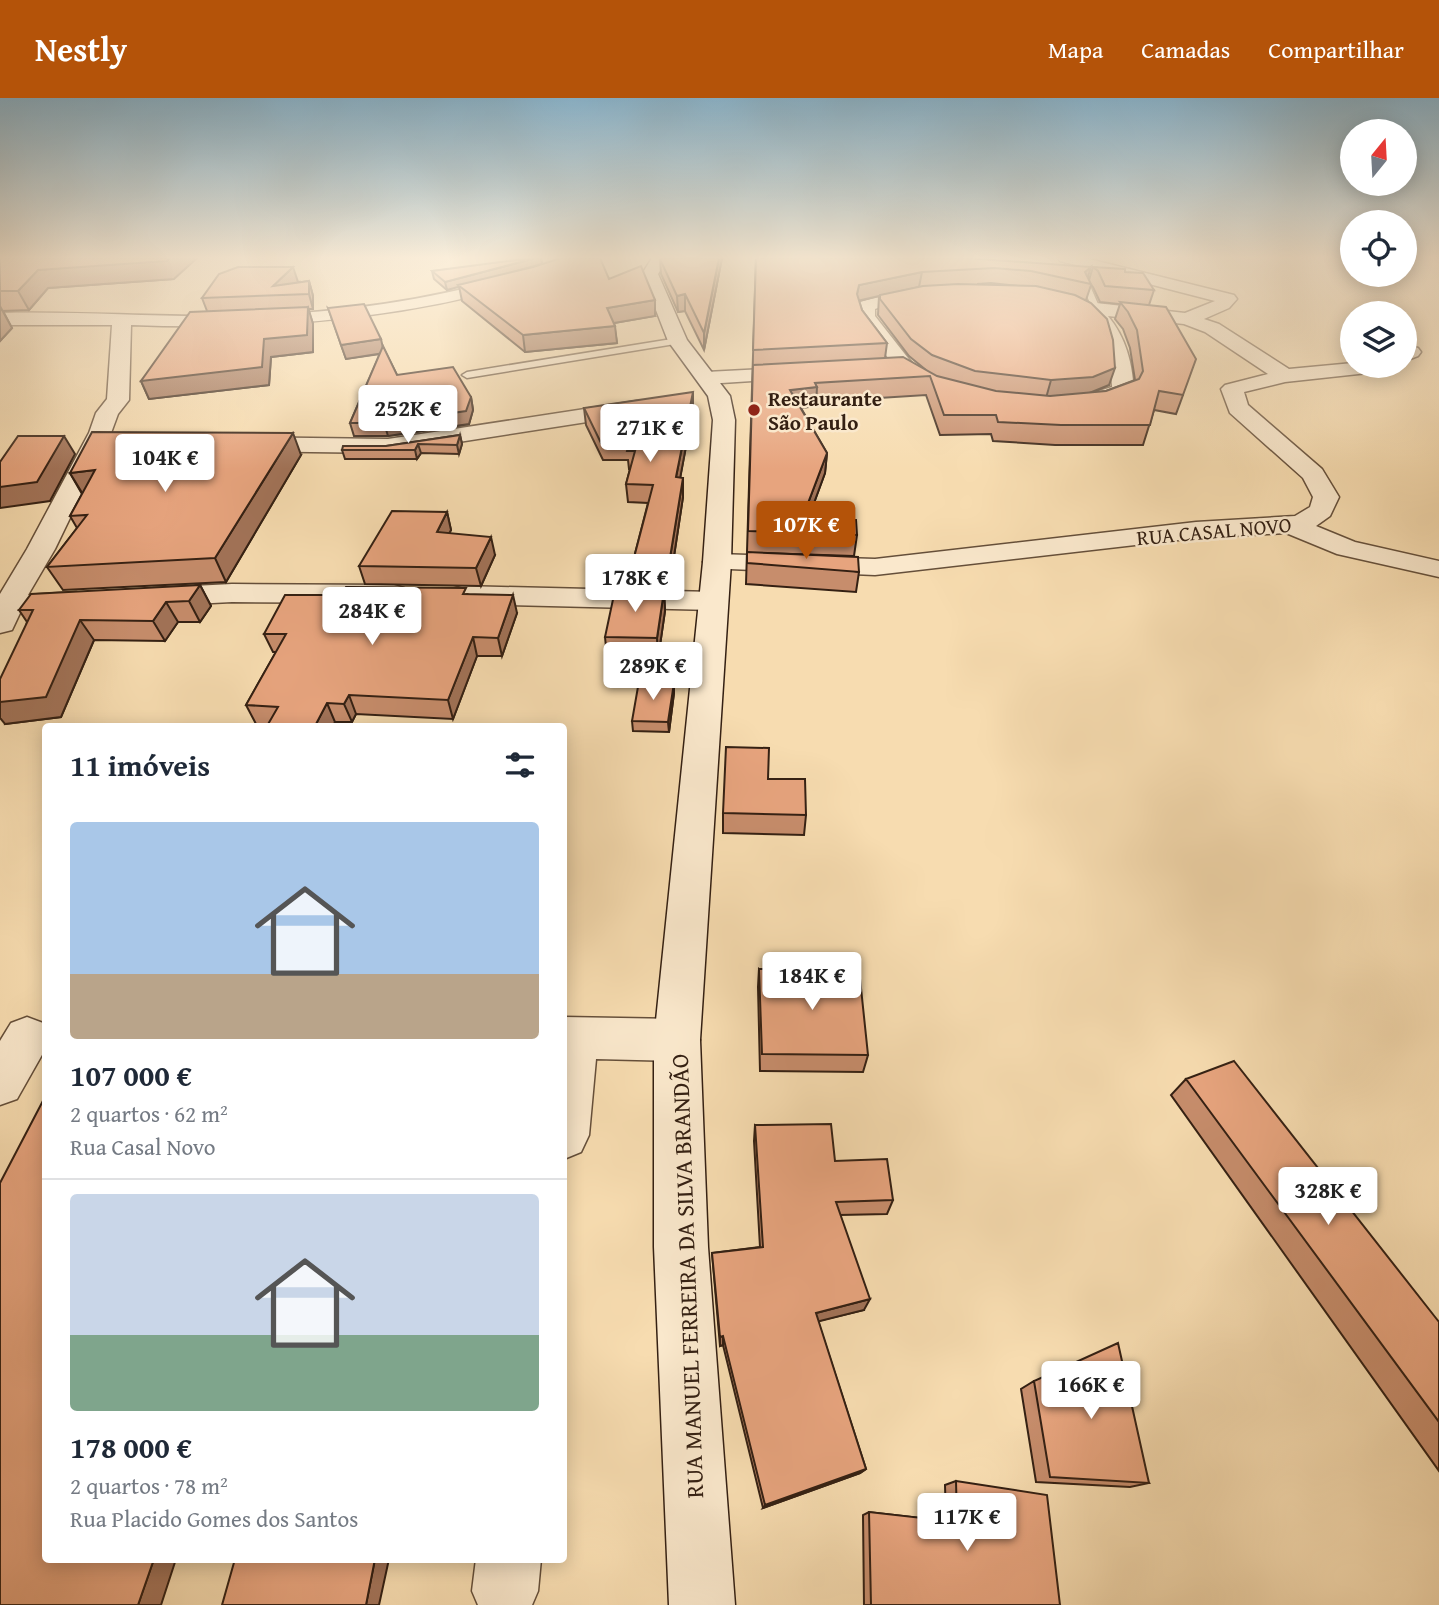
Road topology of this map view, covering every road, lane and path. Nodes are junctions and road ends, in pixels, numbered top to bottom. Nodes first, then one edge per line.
1 (122, 328) edge
2 (673, 328) edge
3 (875, 328) edge
4 (1109, 328) edge
5 (1212, 328) edge
6 (678, 341) junction
7 (878, 369) edge
8 (1340, 371) edge
9 (825, 372) edge
10 (467, 375) dead end
11 (1285, 376) junction
12 (706, 391) junction
13 (1063, 405) edge
14 (652, 406) edge
15 (222, 443) edge
16 (1290, 525) junction
17 (1439, 569) edge
18 (715, 581) junction
19 (4, 616) edge
20 (24, 1038) edge
21 (569, 1038) edge
22 (677, 1040) junction
23 (567, 1077) edge
24 (0, 1083) edge
25 (702, 1605) edge

1 - 19 street
2 - 6 street, RUA MANUEL FERREIRA DA SILVA BRANDÃO
3 - 7 street
4 - 13 street
5 - 11 street
6 - 10 lane
6 - 12 street, RUA MANUEL FERREIRA DA SILVA BRANDÃO
8 - 11 street
9 - 12 street
11 - 16 street, RUA CASAL NOVO
12 - 18 street, RUA MANUEL FERREIRA DA SILVA BRANDÃO
14 - 15 street
16 - 17 street
16 - 18 street, RUA CASAL NOVO
18 - 19 street, RUA CASAL NOVO
18 - 22 street, RUA MANUEL FERREIRA DA SILVA BRANDÃO
20 - 24 street
21 - 22 street
21 - 23 street
22 - 25 street, RUA MANUEL FERREIRA DA SILVA BRANDÃO

